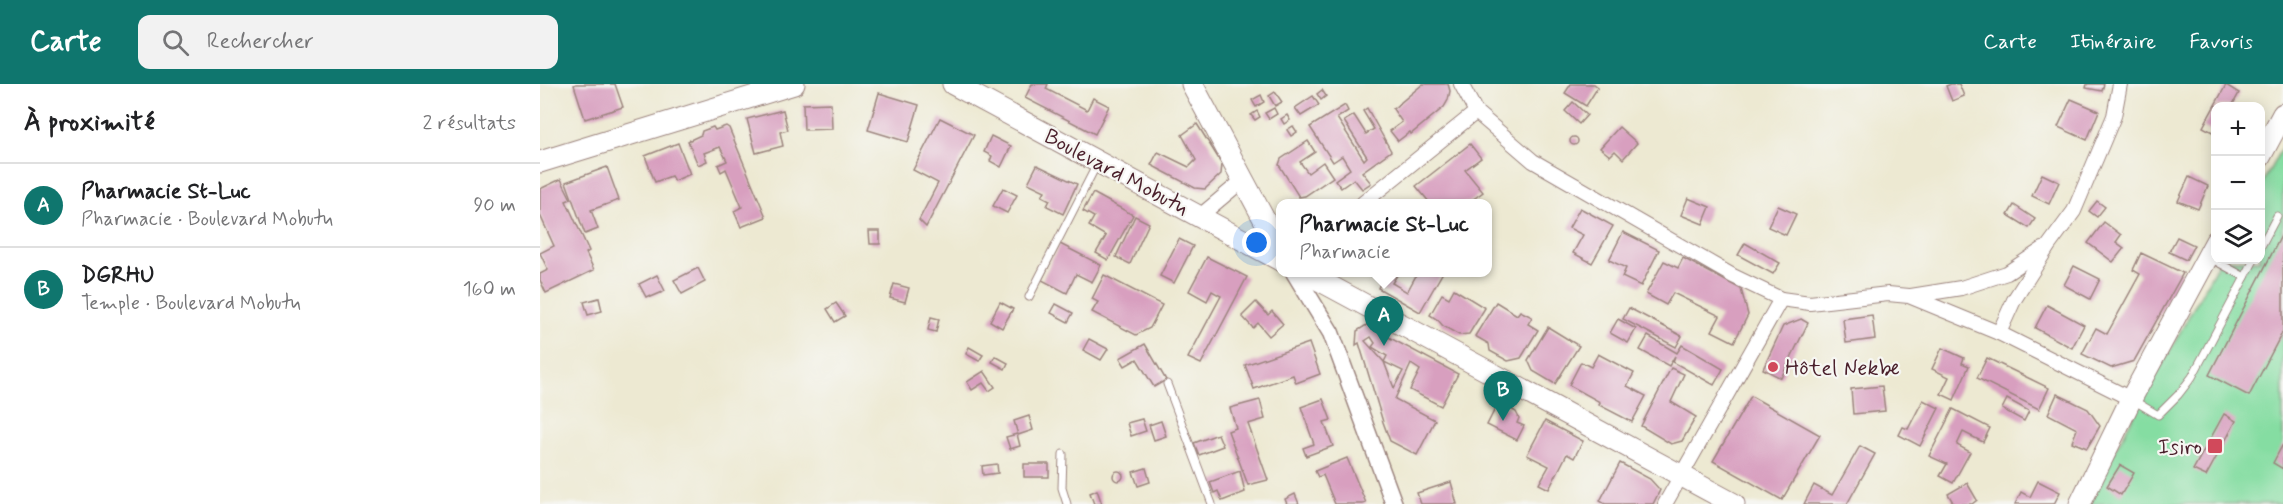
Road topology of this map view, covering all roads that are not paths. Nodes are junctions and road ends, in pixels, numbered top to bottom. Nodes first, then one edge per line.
1 (794, 84) edge
2 (953, 84) edge
3 (1192, 84) edge
4 (1461, 84) edge
5 (2120, 84) edge
6 (1476, 112) junction
7 (2283, 114) edge
8 (2261, 156) edge
9 (1098, 161) junction
10 (540, 162) edge
11 (1243, 180) junction
12 (1369, 199) edge
13 (1200, 216) junction
14 (2277, 216) dead end
15 (2265, 239) edge
16 (1276, 240) edge
17 (2049, 245) junction
18 (2211, 249) edge
19 (1276, 257) edge
20 (2229, 264) edge
21 (2252, 264) edge
22 (1297, 277) edge
23 (1312, 277) edge
24 (2245, 277) junction
25 (1909, 296) junction
26 (1029, 297) dead end
27 (1781, 299) junction
28 (1999, 333) junction
29 (1167, 384) dead end
30 (2131, 399) junction
31 (1063, 454) dead end
32 (1680, 476) junction
33 (1067, 504) edge
34 (1212, 504) edge
35 (1394, 504) edge
36 (1665, 504) edge
37 (1734, 504) edge
38 (2080, 504) edge

1 - 10 main road
2 - 9 main road, Boulevard Mobutu
3 - 11 main road
4 - 6 street
5 - 17 street
6 - 12 street
6 - 27 street
7 - 8 main road
9 - 13 main road, Boulevard Mobutu
9 - 26 lane
11 - 13 street
11 - 16 main road
13 - 19 main road, Boulevard Mobutu
14 - 15 lane
17 - 25 street
17 - 28 street
18 - 30 main road
20 - 24 lane
21 - 24 lane
22 - 35 street
23 - 32 main road
24 - 30 lane
25 - 27 street
25 - 28 street
27 - 32 street
28 - 30 street
29 - 34 lane
30 - 38 main road
31 - 33 lane
32 - 36 street
32 - 37 main road

